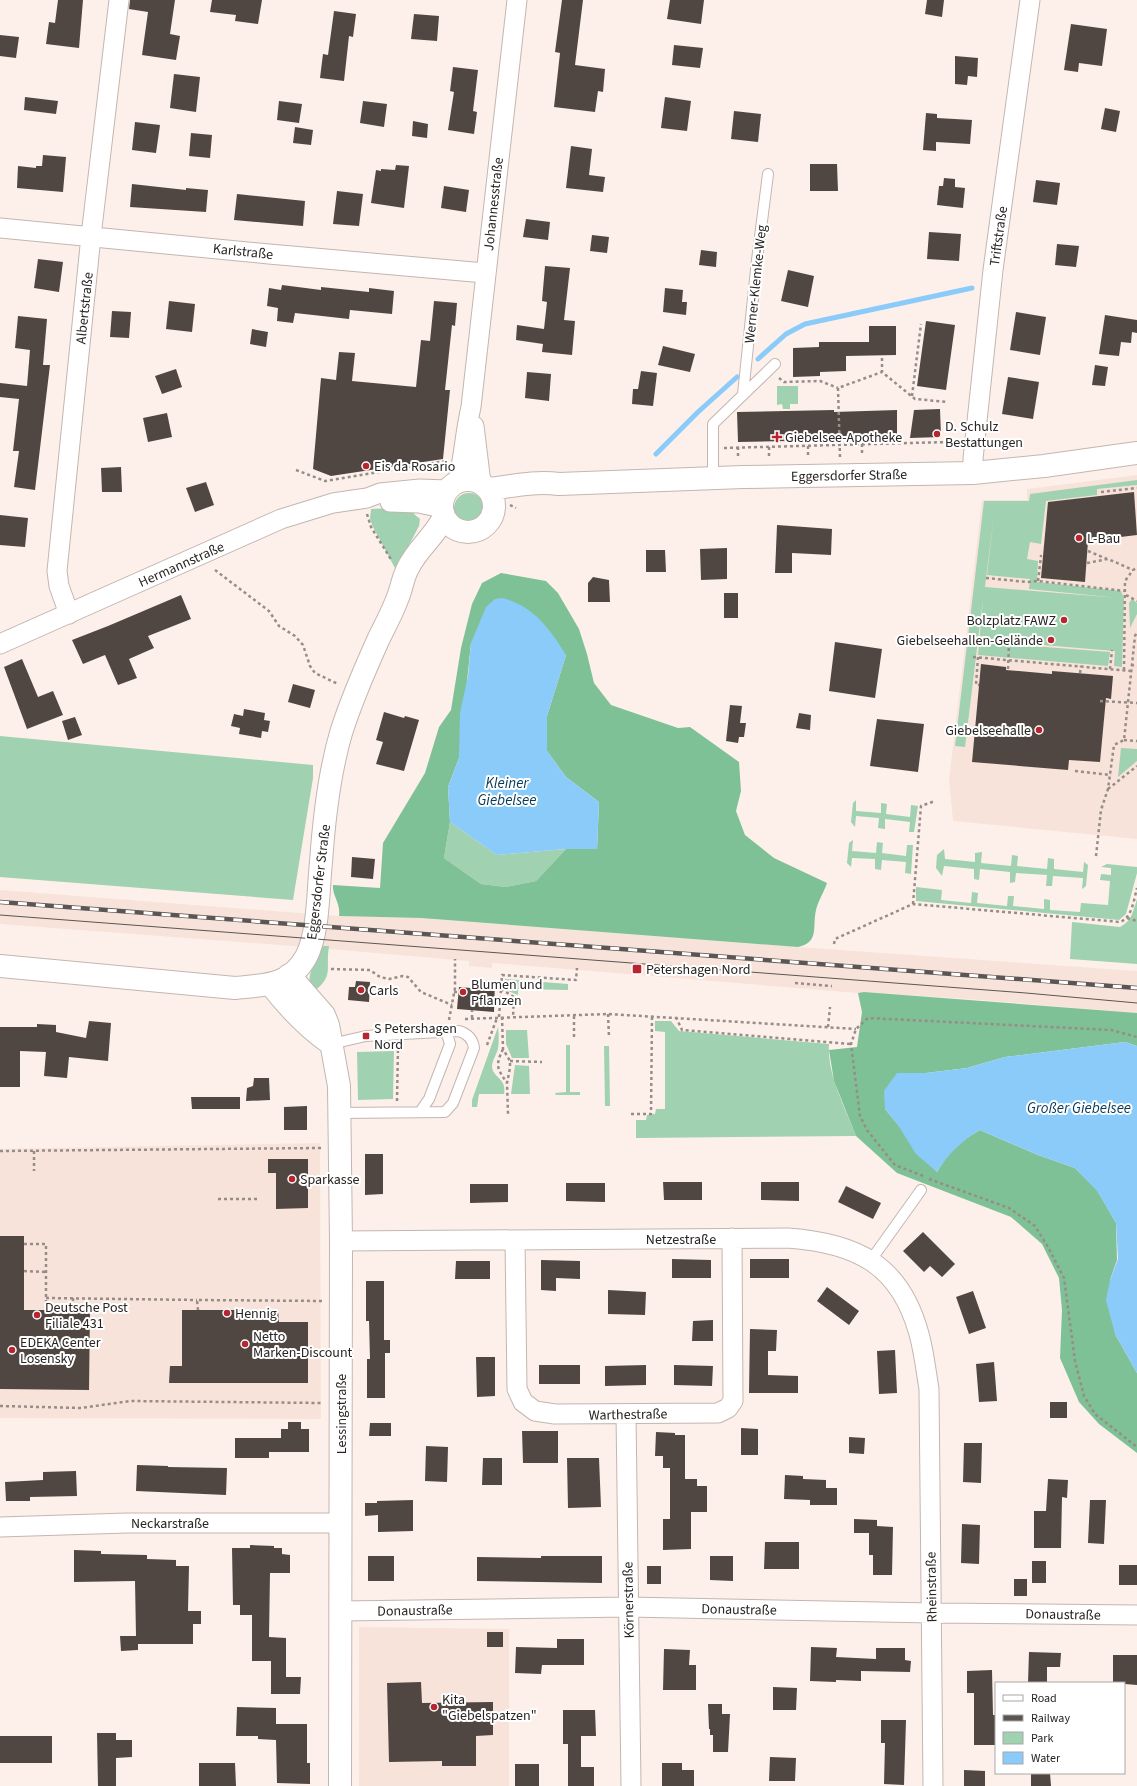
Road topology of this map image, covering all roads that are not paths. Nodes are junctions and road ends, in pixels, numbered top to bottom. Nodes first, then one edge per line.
1 (119, 0) edge
2 (516, 0) edge
3 (1030, 0) edge
4 (768, 174) dead end
5 (0, 228) edge
6 (91, 236) junction
7 (485, 273) junction
8 (772, 367) road end
9 (743, 394) junction
10 (471, 407) junction
11 (1137, 453) edge
12 (973, 473) junction
13 (713, 478) junction
14 (559, 484) junction
15 (485, 486) junction
16 (448, 499) junction
17 (493, 516) junction
18 (462, 531) junction
19 (398, 596) junction
20 (69, 614) junction
21 (0, 644) edge
22 (0, 966) edge
23 (280, 980) junction
24 (440, 1031) junction
25 (331, 1044) junction
26 (420, 1112) junction
27 (340, 1113) junction
28 (921, 1190) dead end
29 (732, 1238) junction
30 (515, 1240) junction
31 (341, 1241) junction
32 (871, 1260) junction
33 (929, 1388) joint
34 (626, 1414) junction
35 (341, 1523) junction
36 (0, 1527) edge
37 (628, 1606) junction
38 (341, 1611) junction
39 (932, 1613) junction
40 (1137, 1615) edge
41 (340, 1786) edge
42 (631, 1786) edge
43 (933, 1786) edge

1 - 6 street, Albertstraße
2 - 7 street, Johannesstraße
3 - 12 street, Triftstraße
4 - 9 lane, Werner-Klemke-Weg
5 - 6 street, Karlstraße
6 - 7 street, Karlstraße
6 - 20 street, Albertstraße
7 - 10 street, Johannesstraße
8 - 9 lane
9 - 13 lane
10 - 15 street, Johannesstraße
10 - 16 street, Johannesstraße
11 - 12 street, Eggersdorfer Straße
12 - 13 street, Eggersdorfer Straße
13 - 14 street, Eggersdorfer Straße
14 - 15 street, Eggersdorfer Straße
14 - 17 street, Eggersdorfer Straße
15 - 16 street
15 - 17 street
16 - 18 street
16 - 19 street, Eggersdorfer Straße
16 - 20 street, Hermannstraße
17 - 18 street
18 - 19 street, Eggersdorfer Straße
19 - 23 street, Eggersdorfer Straße
20 - 21 street, Hermannstraße
22 - 23 street
23 - 25 street
24 - 25 lane
24 - 26 lane
24 - 26 lane
25 - 27 street, Lessingstraße
26 - 27 lane
27 - 31 street, Lessingstraße
28 - 32 lane
29 - 30 street, Netzestraße
29 - 32 street, Netzestraße
29 - 34 street, Warthestraße
30 - 31 street, Netzestraße
30 - 34 street, Warthestraße
31 - 35 street, Lessingstraße
32 - 33 street, Netzestraße
33 - 39 street, Rheinstraße
34 - 37 street, Körnerstraße
35 - 36 street, Neckarstraße
35 - 38 street, Lessingstraße
37 - 38 street, Donaustraße
37 - 39 street, Donaustraße
37 - 42 street, Körnerstraße
38 - 41 street, Lessingstraße
39 - 40 street, Donaustraße
39 - 43 street, Rheinstraße

